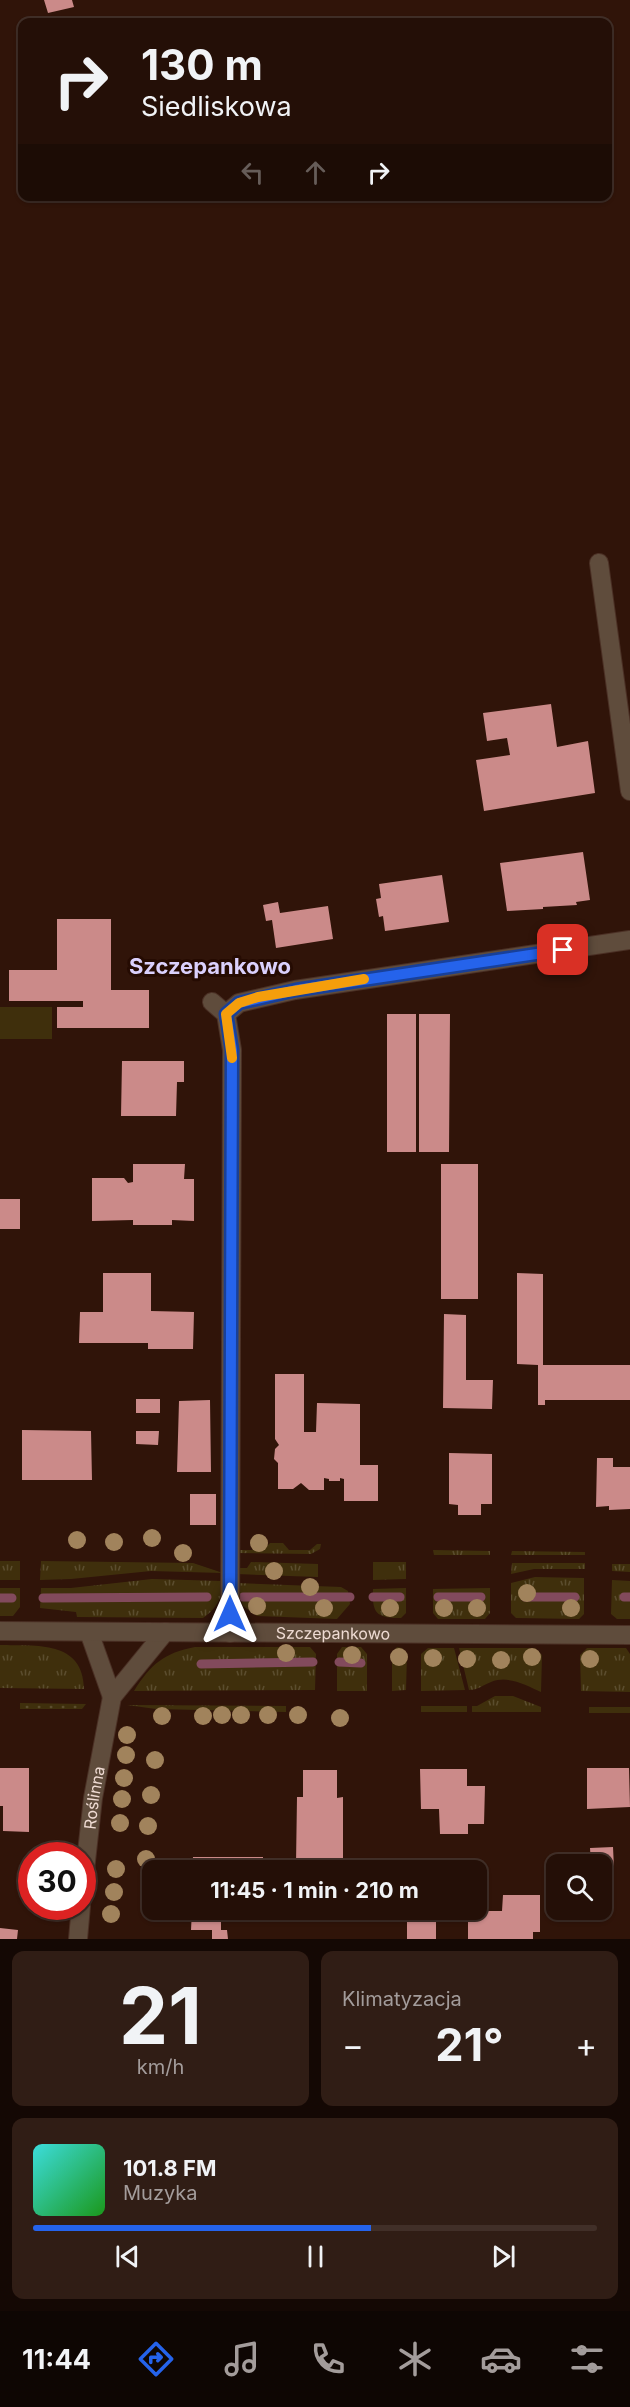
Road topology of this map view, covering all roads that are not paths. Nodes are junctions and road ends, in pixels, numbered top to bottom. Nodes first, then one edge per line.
1 (599, 563) dead end
2 (630, 791) edge
3 (630, 940) edge
4 (212, 1002) dead end
5 (226, 1014) junction
6 (0, 1631) edge
7 (89, 1632) junction
8 (165, 1632) junction
9 (230, 1633) junction
10 (630, 1635) edge
11 (112, 1697) junction
12 (88, 1842) edge
13 (80, 1920) edge
14 (78, 1939) edge

1 - 2 street
3 - 5 street
4 - 5 street
5 - 9 street
6 - 7 street, Szczepankowo
7 - 8 street, Szczepankowo
7 - 11 street
8 - 9 street, Szczepankowo
8 - 11 street, Roślinna
9 - 10 street, Szczepankowo
11 - 12 street, Roślinna
13 - 14 street

